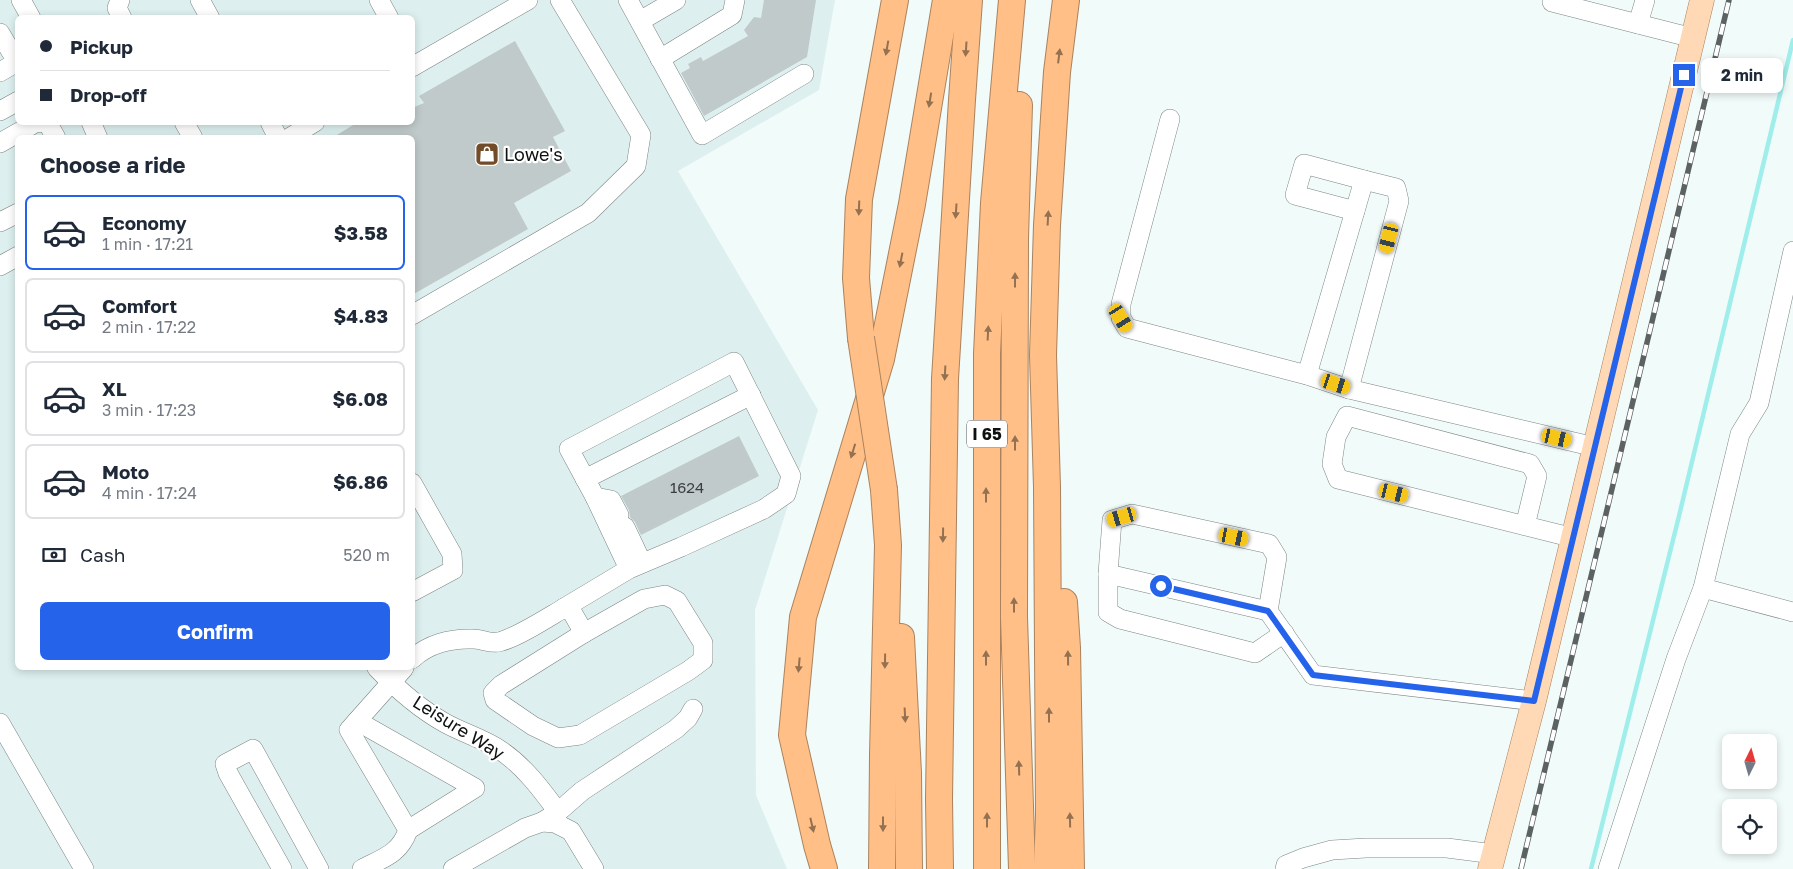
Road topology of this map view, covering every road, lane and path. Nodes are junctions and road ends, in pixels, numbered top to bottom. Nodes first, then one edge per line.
1 (120, 0) edge
2 (200, 0) edge
3 (379, 0) edge
4 (528, 0) edge
5 (560, 0) edge
6 (628, 0) edge
7 (676, 0) edge
8 (735, 0) edge
9 (895, 0) edge
10 (946, 0) edge
11 (969, 0) edge
12 (1012, 0) edge
13 (1022, 0) edge
14 (1066, 0) edge
15 (1645, 0) edge
16 (1702, 0) edge
17 (1550, 1) edge
18 (120, 15) edge
19 (208, 15) edge
20 (387, 15) edge
21 (640, 21) junction
22 (1638, 24) junction
23 (1, 37) edge
24 (1693, 38) junction
25 (15, 59) edge
26 (660, 59) junction
27 (415, 62) edge
28 (15, 63) edge
29 (0, 72) edge
30 (804, 74) dead end
31 (15, 103) edge
32 (0, 111) edge
33 (1170, 119) dead end
34 (32, 125) edge
35 (310, 125) edge
36 (294, 135) edge
37 (0, 143) edge
38 (1364, 180) junction
39 (1355, 211) junction
40 (15, 214) edge
41 (0, 222) edge
42 (1793, 250) edge
43 (415, 313) edge
44 (1043, 354) junction
45 (1308, 375) junction
46 (1350, 388) junction
47 (751, 395) junction
48 (1595, 448) junction
49 (585, 479) junction
50 (415, 488) edge
51 (595, 497) junction
52 (1525, 526) junction
53 (1574, 538) junction
54 (888, 545) junction
55 (636, 566) junction
56 (1108, 574) junction
57 (1703, 588) junction
58 (415, 590) edge
59 (564, 608) junction
60 (1268, 611) junction
61 (1793, 612) edge
62 (584, 633) junction
63 (1284, 633) junction
64 (415, 656) edge
65 (379, 670) edge
66 (402, 670) edge
67 (390, 682) junction
68 (1534, 701) junction
69 (692, 709) dead end
70 (357, 721) junction
71 (0, 722) edge
72 (558, 812) junction
73 (542, 822) junction
74 (408, 830) junction
75 (1492, 862) edge
76 (84, 869) edge
77 (282, 869) edge
78 (319, 869) edge
79 (362, 869) edge
80 (453, 869) edge
81 (594, 869) edge
82 (824, 869) edge
83 (882, 869) edge
84 (909, 869) edge
85 (940, 869) edge
86 (987, 869) edge
87 (1022, 869) edge
88 (1047, 869) edge
89 (1071, 869) edge
90 (1286, 869) edge
91 (1608, 869) edge

1 - 18 street
2 - 19 street
3 - 20 street
4 - 27 street
5 - 43 street
6 - 21 street
7 - 21 street
8 - 26 street
9 -> 54 highway, bridge
10 -> 82 highway
11 -> 85 highway, I 65
86 -> 12 highway, I 65
87 -> 13 highway
44 -> 14 highway
15 - 22 street
16 - 24 main road
17 - 22 street
21 - 26 street
22 - 24 street
23 - 25 street
24 - 48 main road
26 - 30 street
28 - 29 street
31 - 32 street
33 - 45 street
34 - 37 street
35 - 36 street
38 - 39 street
38 - 39 street
38 - 46 street
39 - 45 street
40 - 41 street
42 - 57 street
88 -> 44 highway
89 -> 44 highway
45 - 46 street
46 - 48 street
47 - 49 street
47 - 49 street
47 - 55 street
48 - 53 main road
49 - 51 street
50 - 58 street
51 - 55 street
51 - 55 street
52 - 52 street
52 - 53 street
53 - 68 main road
54 -> 83 highway
54 -> 84 highway
55 - 59 street
56 - 60 street
56 - 60 street
56 - 63 street
57 - 61 street
57 - 91 street
59 - 62 street
59 - 64 street
60 - 63 street
62 - 62 street
63 - 68 street
65 - 67 street, Leisure Way
66 - 67 street
67 - 70 street
67 - 72 street, Leisure Way
68 - 75 main road
69 - 72 street
70 - 74 street
70 - 74 street
71 - 76 street
72 - 73 street
73 - 80 street
73 - 81 street
74 - 79 street
75 - 90 street
77 - 78 street

